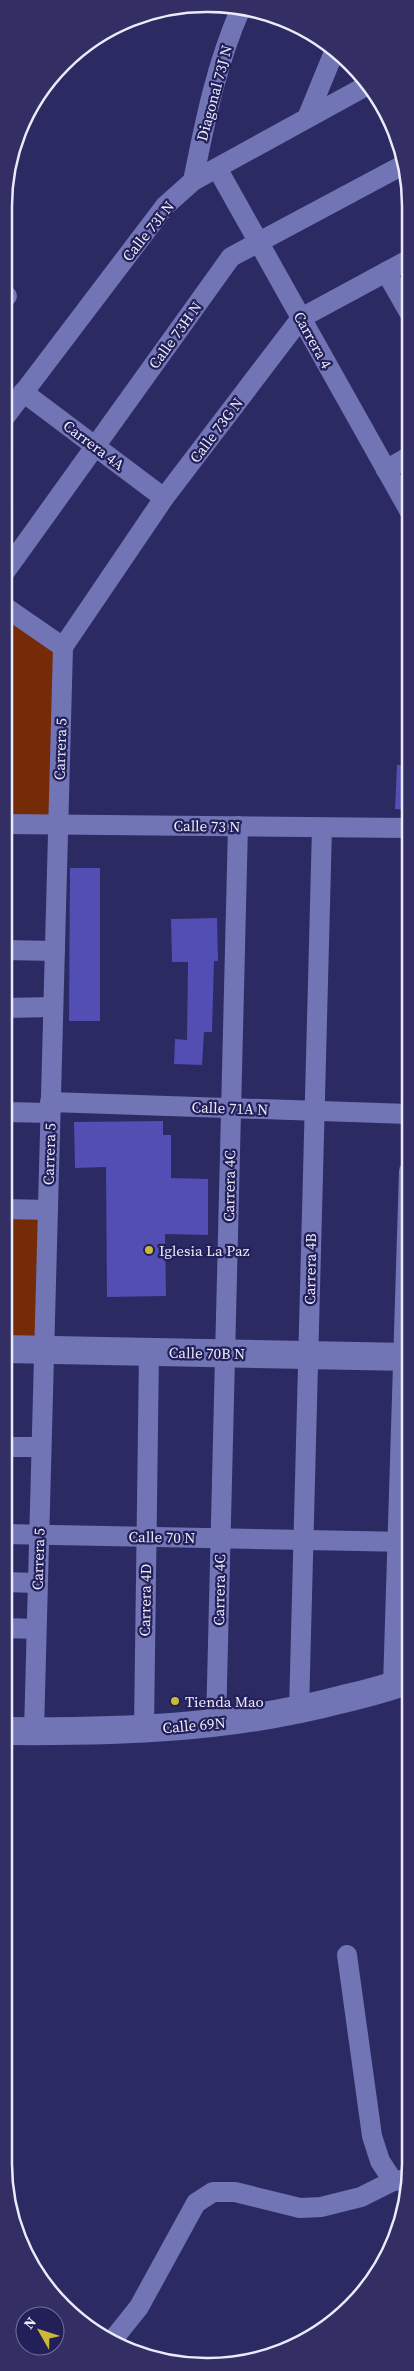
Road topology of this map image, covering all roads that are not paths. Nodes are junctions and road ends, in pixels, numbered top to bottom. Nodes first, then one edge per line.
1 (238, 15) edge
2 (331, 58) edge
3 (361, 89) edge
4 (307, 118) junction
5 (217, 168) junction
6 (398, 168) edge
7 (193, 181) junction
8 (259, 243) junction
9 (402, 263) edge
10 (386, 272) junction
11 (402, 300) edge
12 (301, 318) junction
13 (23, 392) junction
14 (12, 407) edge
15 (95, 446) junction
16 (402, 461) edge
17 (386, 470) junction
18 (402, 489) edge
19 (164, 498) junction
20 (12, 562) edge
21 (12, 612) edge
22 (63, 647) junction
23 (12, 824) edge
24 (58, 824) junction
25 (238, 826) junction
26 (322, 828) junction
27 (402, 828) edge
28 (12, 950) edge
29 (55, 952) junction
30 (12, 1008) edge
31 (53, 1008) junction
32 (50, 1108) junction
33 (231, 1108) junction
34 (12, 1111) edge
35 (314, 1111) junction
36 (402, 1114) edge
37 (12, 1209) edge
38 (48, 1210) junction
39 (12, 1348) edge
40 (44, 1349) junction
41 (149, 1352) junction
42 (225, 1353) junction
43 (308, 1355) junction
44 (402, 1357) edge
45 (12, 1447) edge
46 (41, 1447) junction
47 (12, 1534) edge
48 (39, 1535) junction
49 (146, 1537) junction
50 (220, 1538) junction
51 (304, 1540) junction
52 (402, 1542) edge
53 (12, 1582) edge
54 (38, 1583) junction
55 (402, 1612) edge
56 (12, 1628) edge
57 (36, 1629) junction
58 (401, 1683) edge
59 (299, 1711) junction
60 (216, 1725) junction
61 (144, 1729) junction
62 (12, 1731) edge
63 (34, 1731) junction
64 (347, 1955) dead end
65 (401, 2180) edge
66 (116, 2335) edge

1 - 7 street, Diagonal 73J N
2 - 4 street
3 - 4 street, Calle 73I N
4 - 5 street, Calle 73I N
5 - 7 street, Calle 73I N
5 - 8 street, Carrera 4
6 - 8 street, Calle 73H N
7 - 13 street, Calle 73I N
8 - 12 street, Carrera 4
8 - 15 street, Calle 73H N
9 - 10 street, Calle 73G N
10 - 11 street
10 - 12 street, Calle 73G N
12 - 17 street, Carrera 4
12 - 19 street, Calle 73G N
13 - 14 street, Calle 73I N
13 - 15 street, Carrera 4A
15 - 19 street, Carrera 4A
15 - 20 street, Calle 73H N
16 - 17 street
17 - 18 street, Carrera 4
19 - 22 street, Calle 73G N
21 - 22 street
22 - 24 street, Carrera 5
23 - 24 street, Calle 73 N
24 - 25 street, Calle 73 N
24 - 29 street, Carrera 5
25 - 26 street, Calle 73 N
25 - 33 street, Carrera 4C
26 - 27 street, Calle 73 N
26 - 35 street, Carrera 4B
28 - 29 street
29 - 31 street, Carrera 5
30 - 31 street
31 - 32 street, Carrera 5
32 - 33 street, Calle 71A N
32 - 34 street, Calle 71A N
32 - 38 street, Carrera 5
33 - 35 street, Calle 71A N
33 - 42 street, Carrera 4C
35 - 36 street, Calle 71A N
35 - 43 street, Carrera 4B
37 - 38 street
38 - 40 street, Carrera 5
39 - 40 street, Calle 70B N
40 - 41 street, Calle 70B N
40 - 46 street, Carrera 5
41 - 42 street, Calle 70B N
41 - 49 street, Carrera 4D
42 - 43 street, Calle 70B N
42 - 50 street, Carrera 4C
43 - 44 street, Calle 70B N
43 - 51 street, Carrera 4B
45 - 46 street
46 - 48 street, Carrera 5
47 - 48 street, Calle 70 N
48 - 49 street, Calle 70 N
48 - 54 street, Carrera 5
49 - 50 street, Calle 70 N
49 - 61 street, Carrera 4D
50 - 51 street, Calle 70 N
50 - 60 street, Carrera 4C
51 - 52 street, Calle 70 N
51 - 59 street, Carrera 4B
53 - 54 street
54 - 57 street, Carrera 5
55 - 58 street
56 - 57 street
57 - 63 street, Carrera 5
58 - 59 street, Calle 69N
59 - 60 street, Calle 69N
60 - 61 street, Calle 69N
61 - 63 street, Calle 69N
62 - 63 street, Calle 69N
64 - 65 street
65 - 66 street

